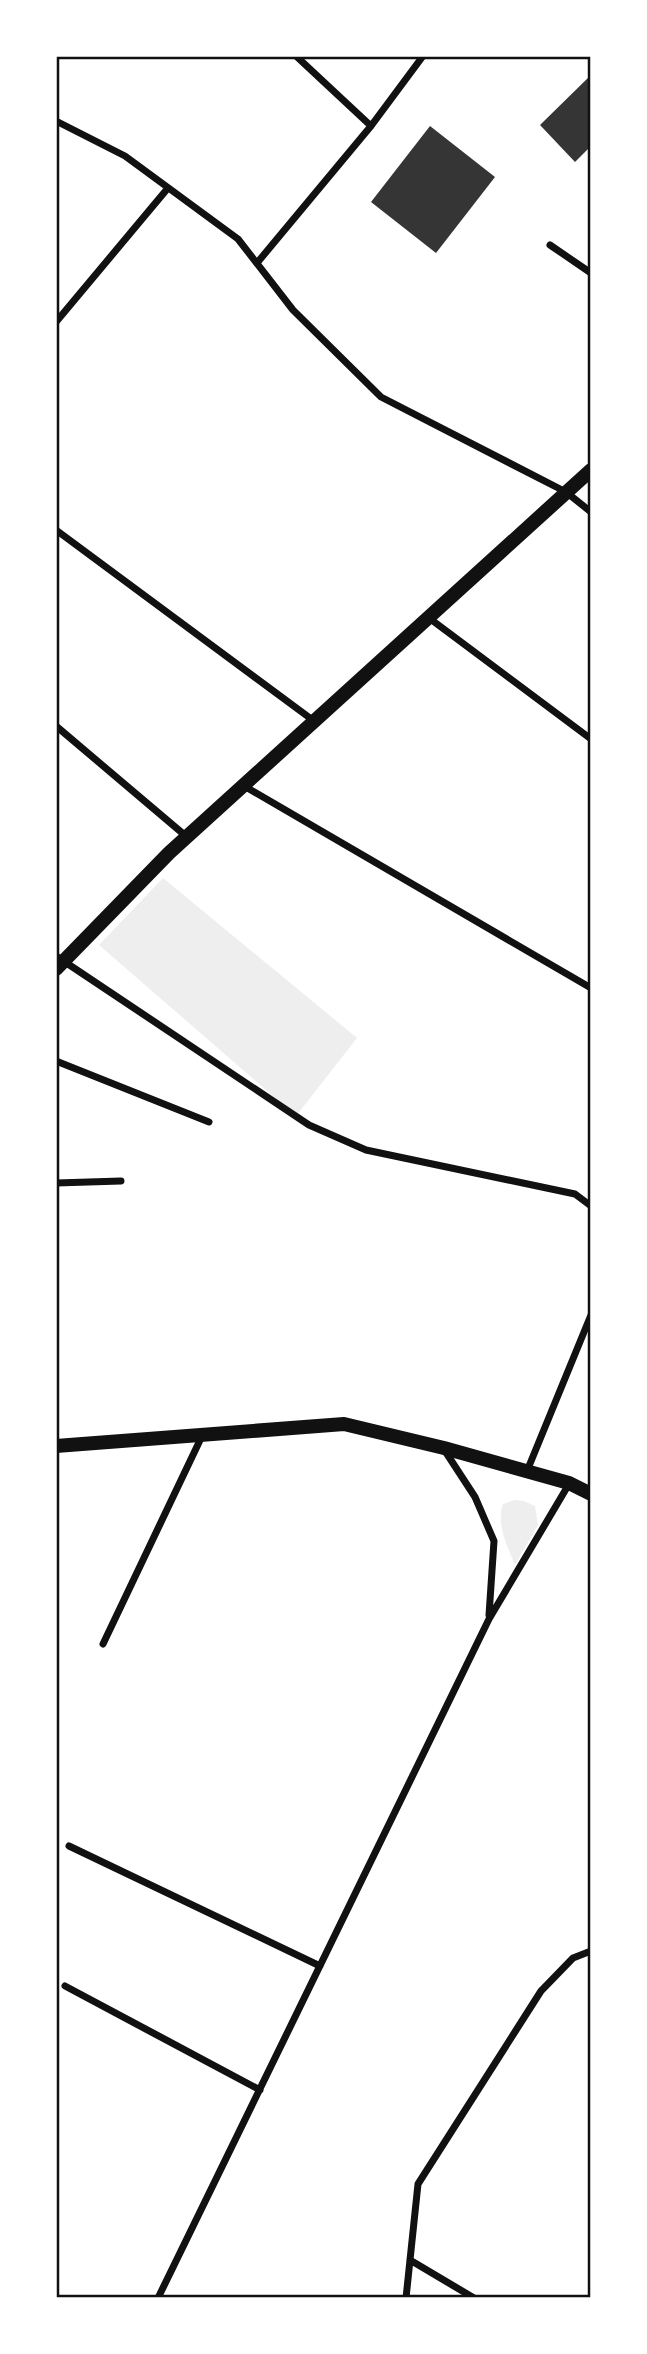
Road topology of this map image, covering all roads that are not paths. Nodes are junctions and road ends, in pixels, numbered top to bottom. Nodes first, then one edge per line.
1 (296, 56) edge
2 (423, 56) edge
3 (56, 121) edge
4 (371, 125) junction
5 (168, 188) junction
6 (550, 245) dead end
7 (257, 263) junction
8 (591, 273) edge
9 (56, 322) edge
10 (591, 470) edge
11 (566, 492) junction
12 (591, 512) edge
13 (56, 530) edge
14 (428, 618) junction
15 (314, 721) junction
16 (56, 726) edge
17 (591, 739) edge
18 (243, 786) junction
19 (187, 836) junction
20 (58, 962) edge
21 (591, 988) edge
22 (56, 1061) edge
23 (209, 1122) dead end
24 (121, 1181) dead end
25 (56, 1182) edge
26 (591, 1206) edge
27 (591, 1315) edge
28 (203, 1434) junction
29 (56, 1446) edge
30 (444, 1448) junction
31 (526, 1472) junction
32 (569, 1483) junction
33 (591, 1494) edge
34 (489, 1619) junction
35 (103, 1644) dead end
36 (69, 1846) dead end
37 (591, 1951) edge
38 (320, 1966) junction
39 (65, 1986) dead end
40 (260, 2090) junction
41 (410, 2260) junction
42 (158, 2298) edge
43 (406, 2298) edge
44 (474, 2298) edge

1 - 4 street
2 - 4 street
3 - 5 street
4 - 7 street
5 - 7 street
5 - 9 street
6 - 8 street
7 - 11 street
10 - 11 main road
11 - 12 street
11 - 14 main road
13 - 15 street
14 - 15 main road
14 - 17 street
15 - 18 main road
16 - 19 street
18 - 19 main road
18 - 21 street
19 - 20 main road
20 - 26 street
22 - 23 street
24 - 25 street
27 - 31 street
28 - 29 main road
28 - 30 main road
28 - 35 street
30 - 31 main road
30 - 34 street
31 - 32 main road
32 - 33 main road
32 - 34 street
34 - 38 street
36 - 38 street
37 - 41 street
38 - 40 street
39 - 40 street
40 - 42 street
41 - 43 street
41 - 44 street

